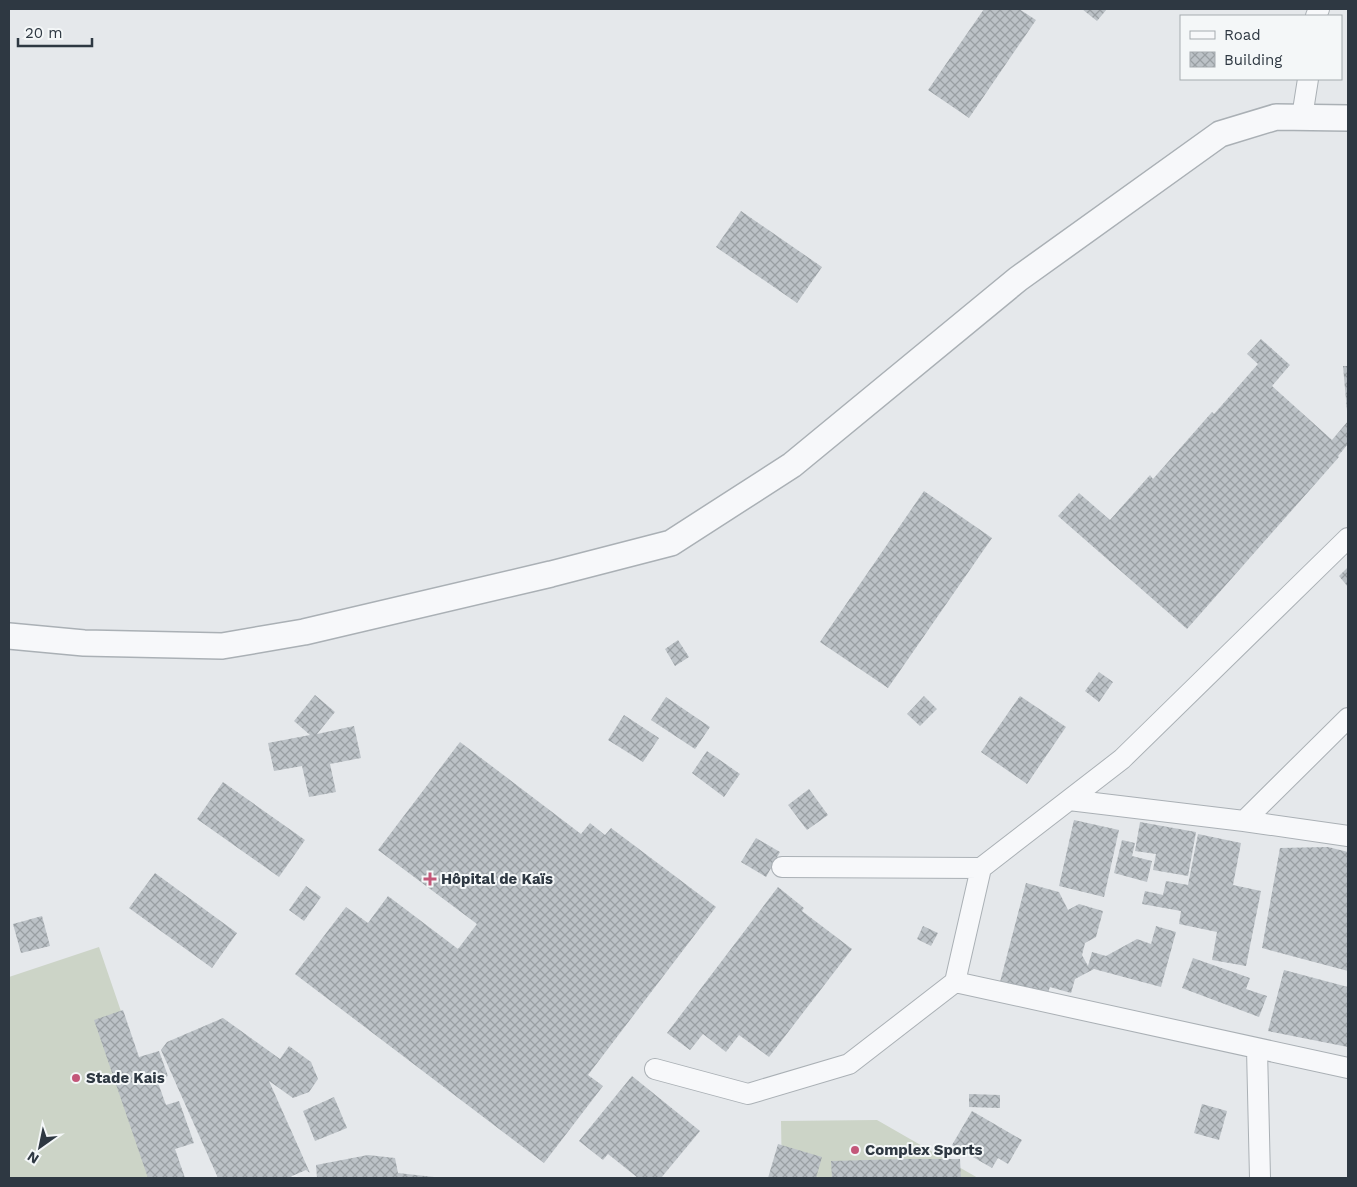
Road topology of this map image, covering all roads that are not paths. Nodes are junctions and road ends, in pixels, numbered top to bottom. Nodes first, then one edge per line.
1 (1308, 80) edge
2 (1302, 117) junction
3 (1348, 118) edge
4 (1348, 538) edge
5 (9, 636) edge
6 (1348, 718) edge
7 (1069, 800) junction
8 (1244, 821) junction
9 (1348, 836) edge
10 (782, 867) dead end
11 (981, 868) junction
12 (955, 982) junction
13 (1257, 1049) junction
14 (1348, 1068) edge
15 (655, 1069) dead end
16 (1260, 1178) edge

1 - 2 street
2 - 3 street
2 - 5 street
4 - 7 street
6 - 8 street
7 - 8 street
7 - 11 street
8 - 9 street
10 - 11 street
11 - 12 street
12 - 13 street
12 - 15 street
13 - 14 street
13 - 16 street

